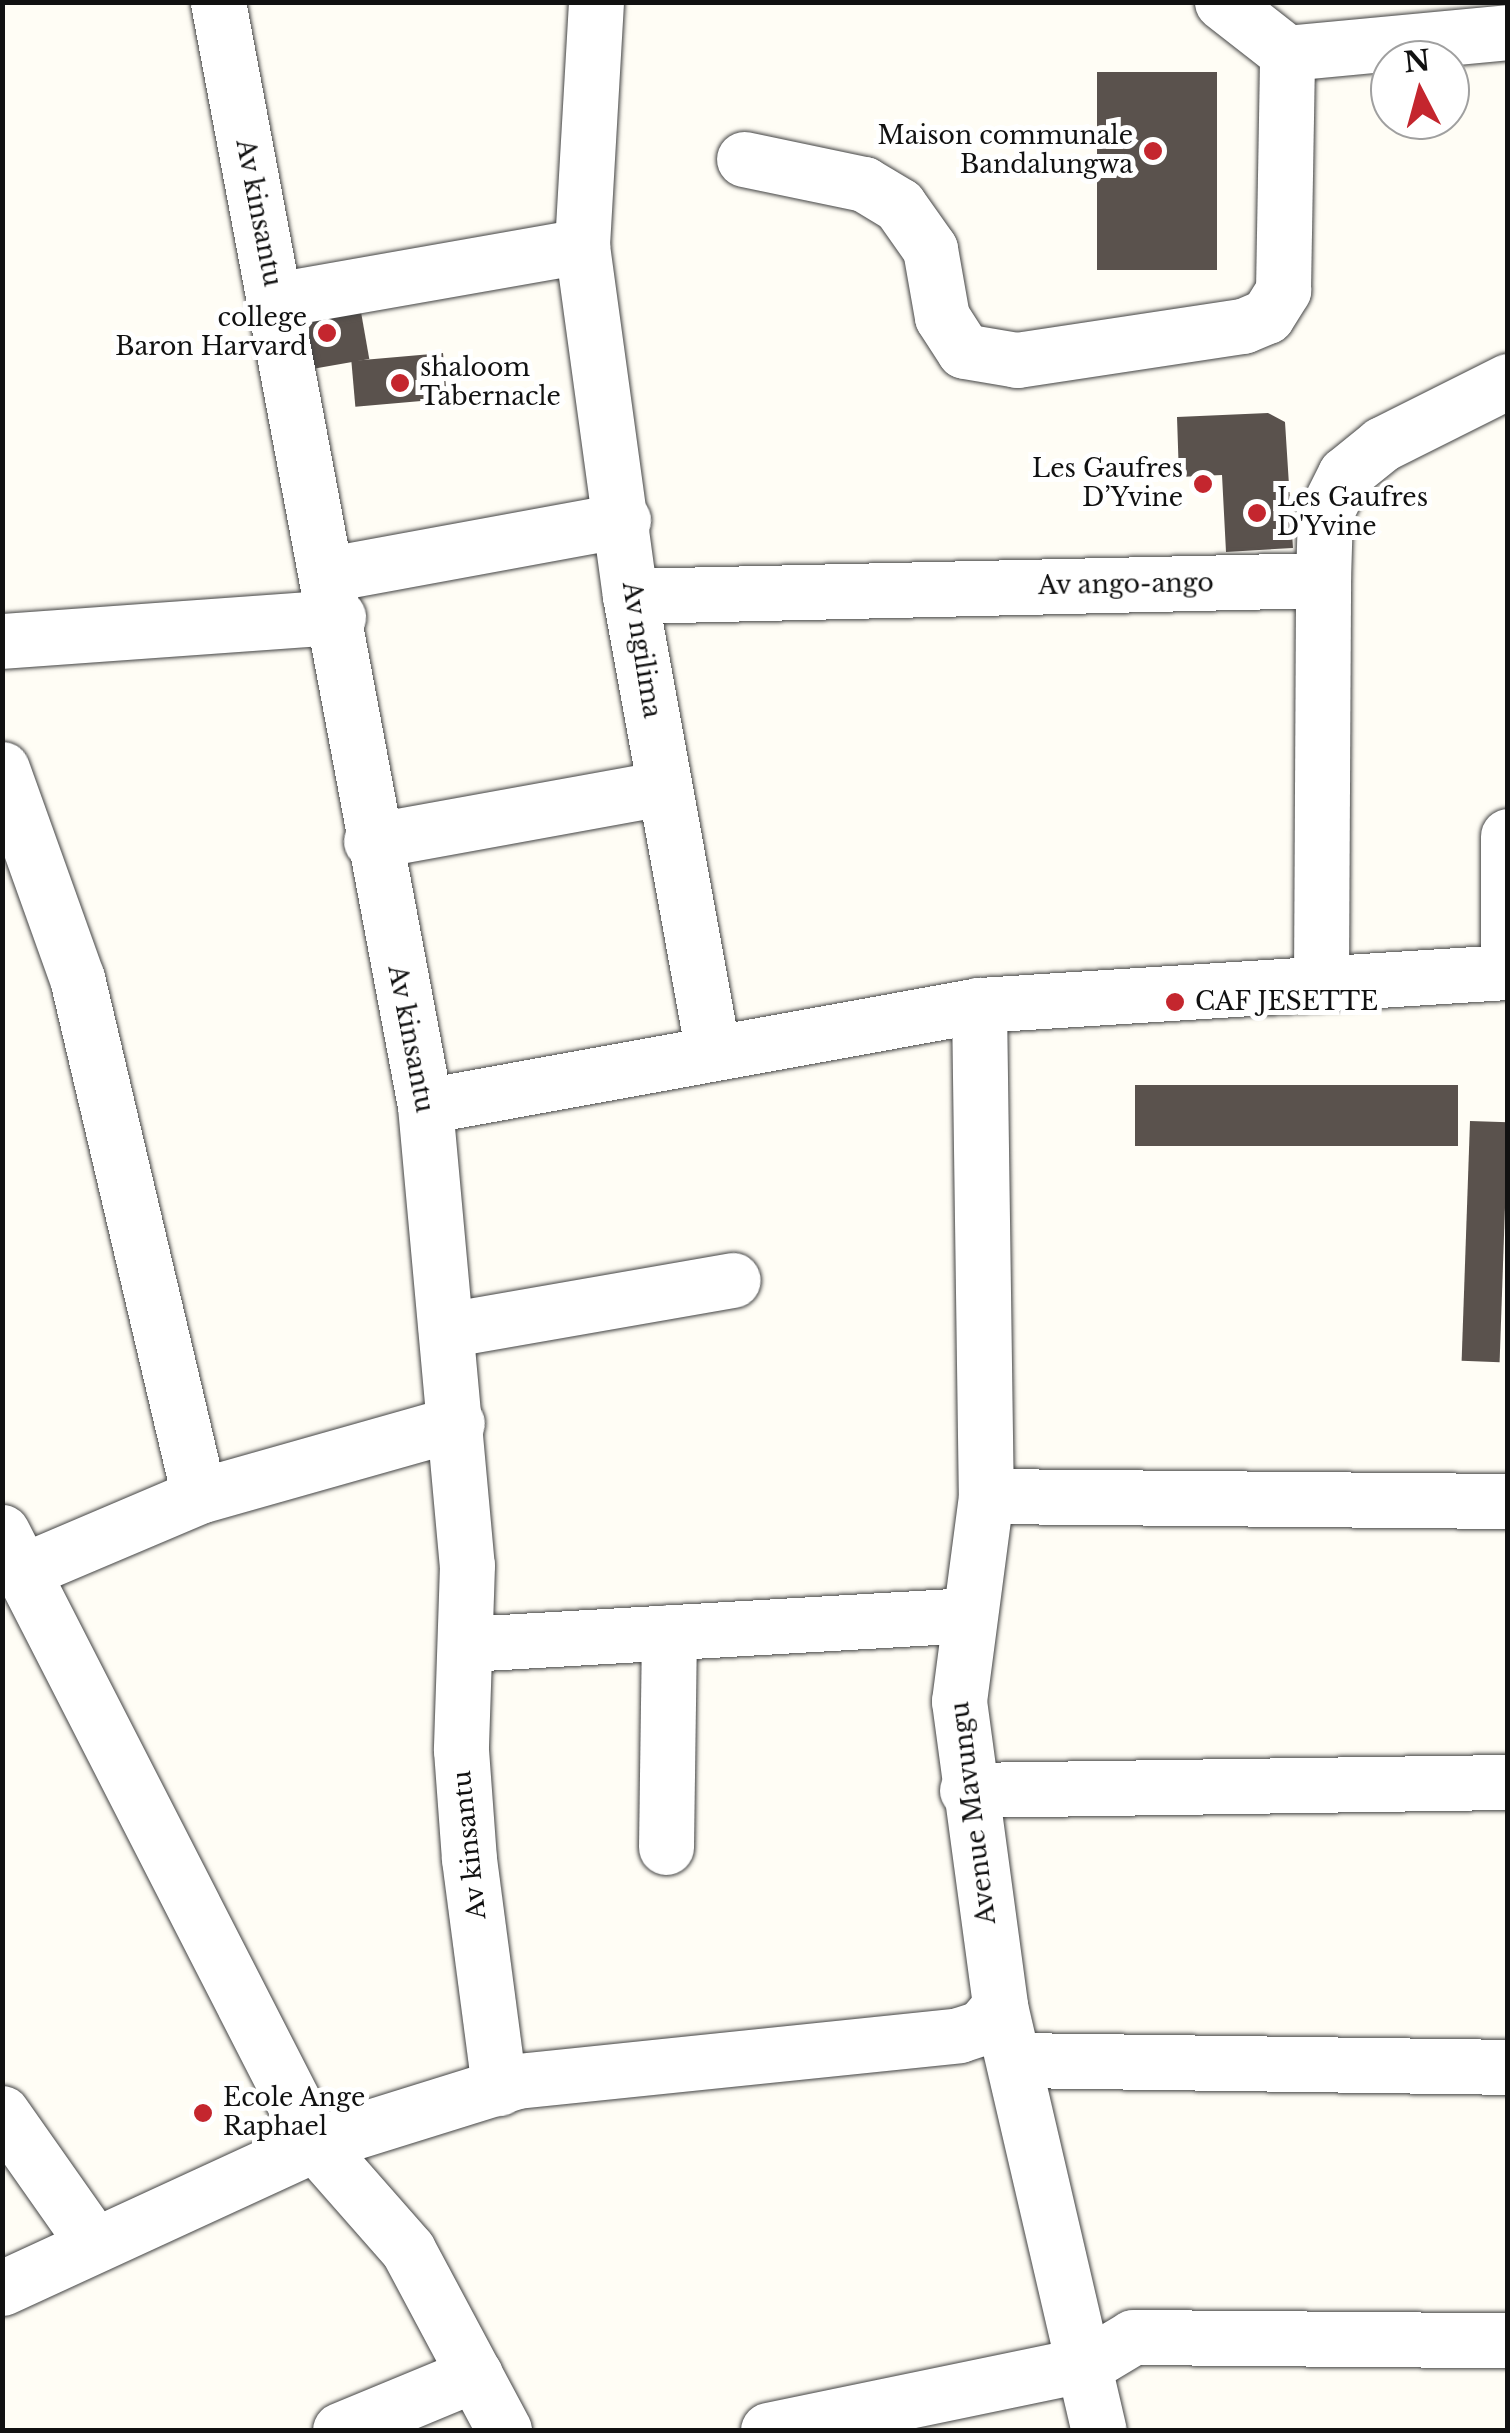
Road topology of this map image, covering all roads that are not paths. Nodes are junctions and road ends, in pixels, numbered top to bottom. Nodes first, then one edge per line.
1 (218, 2) edge
2 (596, 2) edge
3 (1222, 2) edge
4 (1345, 25) edge
5 (1508, 32) edge
6 (1286, 54) junction
7 (744, 159) dead end
8 (582, 246) junction
9 (275, 300) junction
10 (1508, 380) edge
11 (623, 520) junction
12 (1323, 580) junction
13 (333, 596) junction
14 (630, 596) junction
15 (2, 641) edge
16 (2, 769) edge
17 (663, 788) junction
18 (1508, 836) edge
19 (371, 841) junction
20 (1507, 972) edge
21 (1321, 980) junction
22 (979, 1005) junction
23 (713, 1052) junction
24 (425, 1106) junction
25 (733, 1280) dead end
26 (446, 1330) junction
27 (457, 1423) junction
28 (199, 1496) junction
29 (986, 1496) junction
30 (1508, 1501) edge
31 (14, 1551) edge
32 (964, 1615) junction
33 (668, 1632) junction
34 (467, 1644) junction
35 (1508, 1782) edge
36 (967, 1790) junction
37 (666, 1847) dead end
38 (1000, 2006) junction
39 (1016, 2060) junction
40 (1508, 2067) edge
41 (499, 2088) junction
42 (2, 2113) edge
43 (315, 2144) junction
44 (94, 2244) junction
45 (2, 2288) edge
46 (1508, 2340) edge
47 (1088, 2364) junction
48 (475, 2374) junction
49 (340, 2430) edge
50 (504, 2430) edge
51 (774, 2430) edge
52 (1099, 2430) edge

1 - 9 street, Av kinsantu
2 - 8 street, Av ngilima
3 - 6 street
4 - 5 street
4 - 6 street
6 - 7 street
8 - 9 street
8 - 11 street, Av ngilima
9 - 13 street, Av kinsantu
10 - 12 street
11 - 13 street
11 - 14 street, Av ngilima
12 - 14 street, Av ango-ango
12 - 21 street
13 - 15 street
13 - 19 street, Av kinsantu
14 - 17 street, Av ngilima
16 - 28 street
17 - 19 street
17 - 23 street, Av ngilima
18 - 20 street
19 - 24 street, Av kinsantu
20 - 21 street
21 - 22 street
22 - 23 street
22 - 29 street, Avenue Mavungu
23 - 24 street
24 - 26 street, Av kinsantu
25 - 26 street
26 - 27 street, Av kinsantu
27 - 28 street
27 - 34 street, Av kinsantu
28 - 31 street
29 - 30 street
29 - 32 street, Avenue Mavungu
31 - 43 street
32 - 33 street
32 - 36 street, Avenue Mavungu
33 - 34 street
33 - 37 street
34 - 41 street, Av kinsantu
35 - 36 street
36 - 38 street, Avenue Mavungu
38 - 39 street, Avenue Mavungu
38 - 41 street
39 - 40 street
39 - 47 street, Avenue Mavungu
41 - 43 street
42 - 44 street
43 - 44 street
43 - 48 street
44 - 45 street
46 - 47 street
47 - 51 street
47 - 52 street, Avenue Mavungu
48 - 49 street
48 - 50 street

